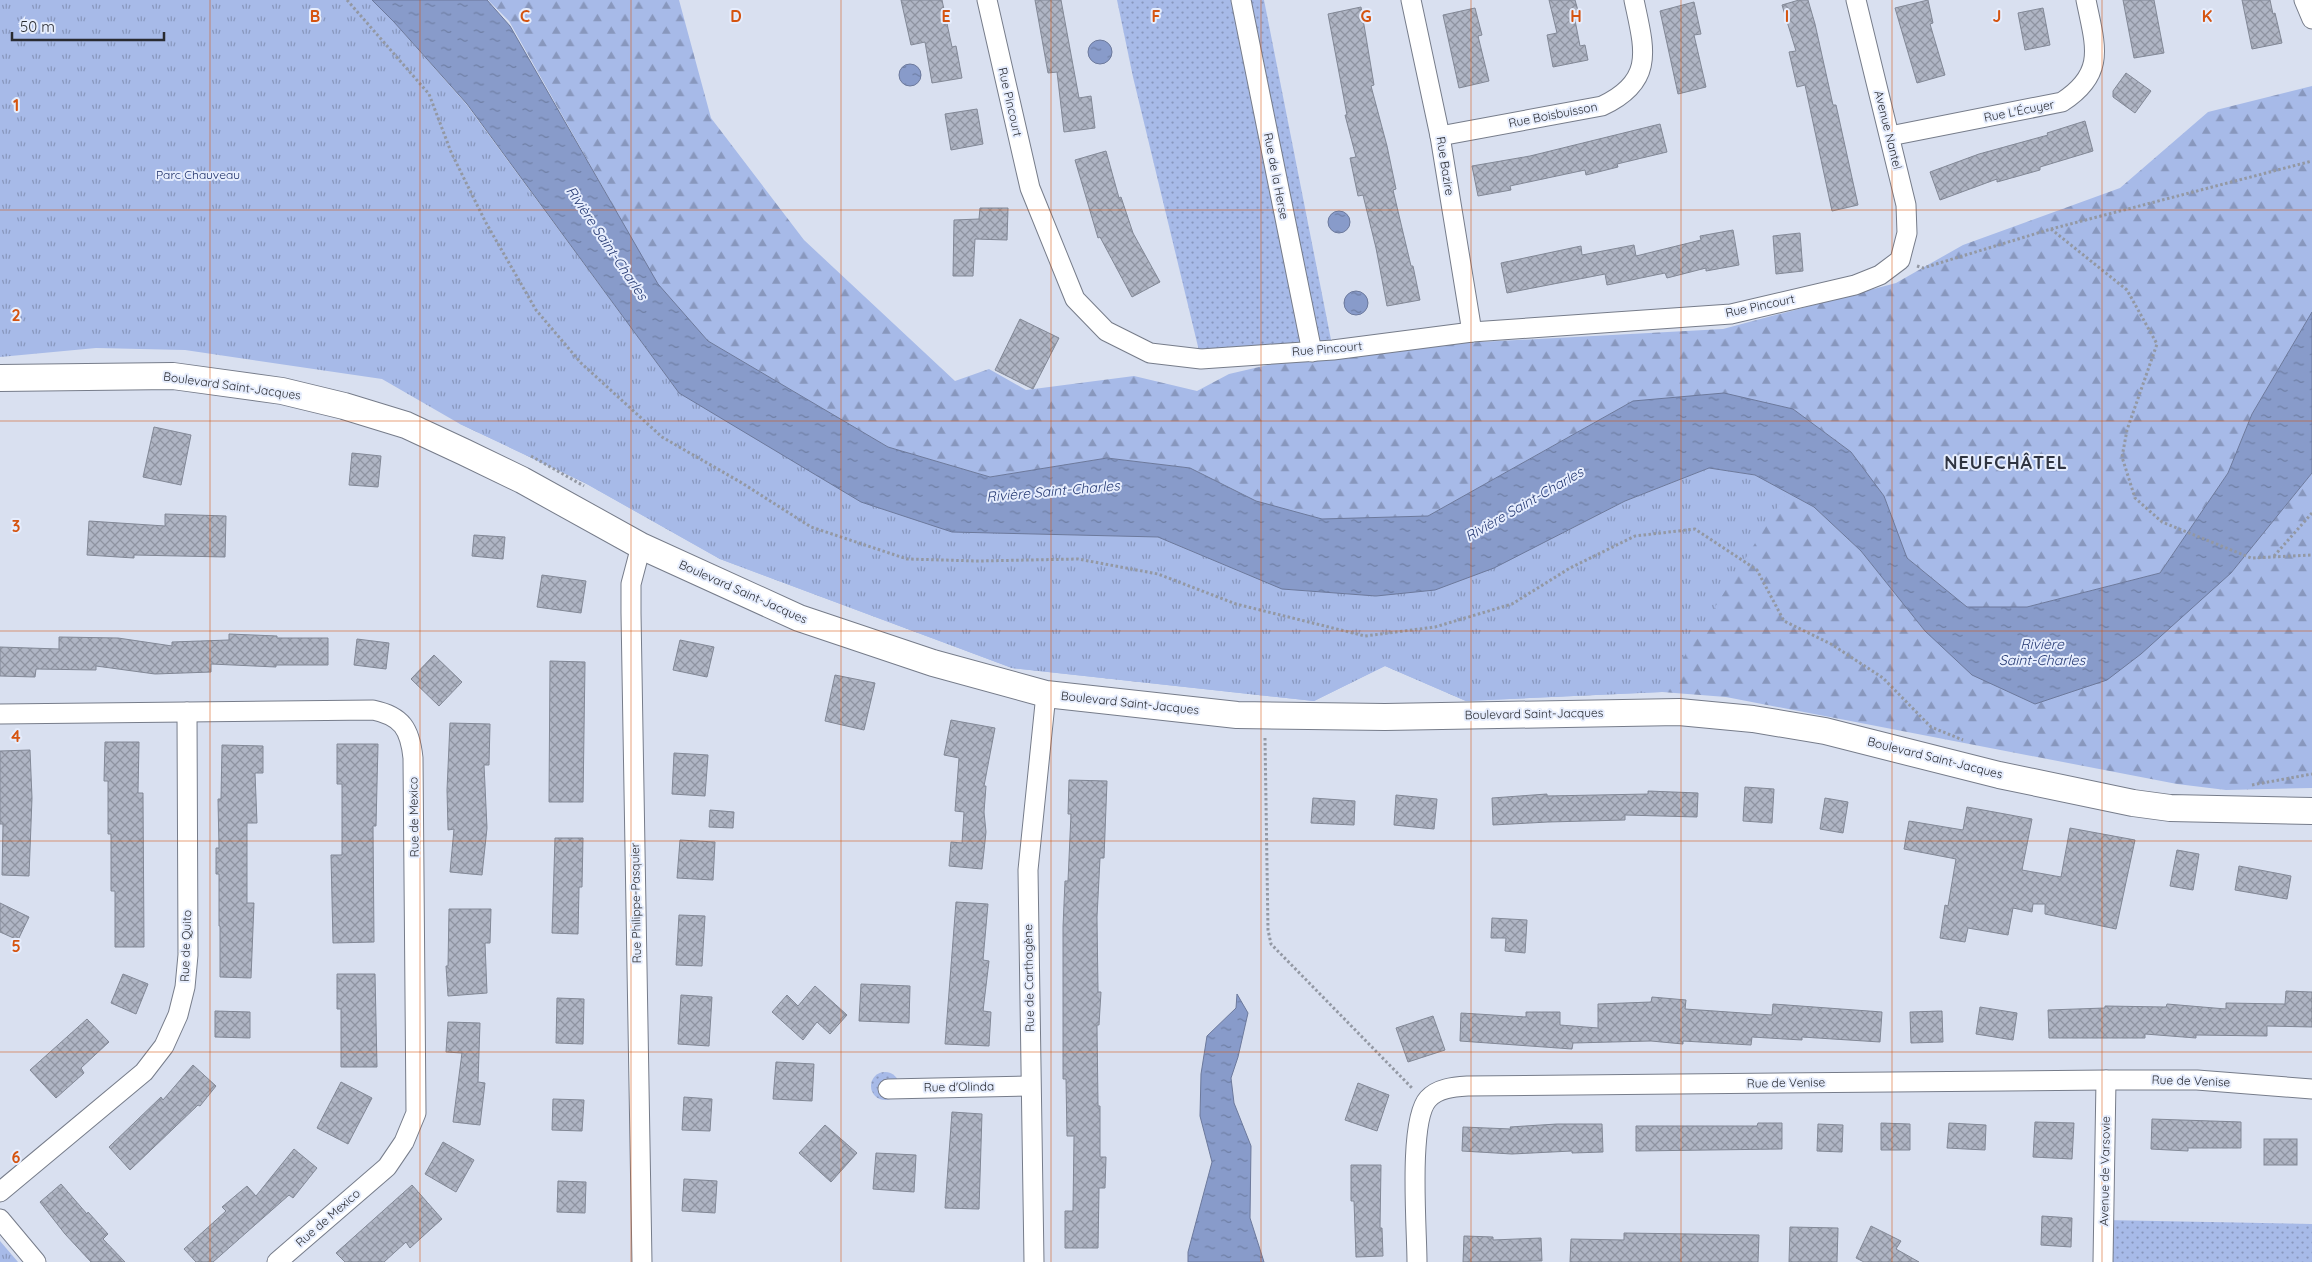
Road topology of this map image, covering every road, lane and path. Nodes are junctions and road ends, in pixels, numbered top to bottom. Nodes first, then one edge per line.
1 (347, 0) edge
2 (987, 0) edge
3 (1241, 0) edge
4 (1412, 0) edge
5 (1634, 0) edge
6 (1856, 0) edge
7 (2086, 0) edge
8 (2304, 0) edge
9 (2312, 19) edge
10 (1440, 136) junction
11 (1890, 136) junction
12 (2312, 161) edge
13 (2051, 229) junction
14 (1900, 260) junction
15 (1472, 332) junction
16 (1312, 352) junction
17 (0, 378) edge
18 (2312, 513) edge
19 (641, 546) junction
20 (2312, 555) edge
21 (2274, 556) junction
22 (1046, 694) junction
23 (188, 712) junction
24 (0, 714) edge
25 (1267, 715) junction
26 (1965, 741) dead end
27 (2312, 774) edge
28 (2245, 786) dead end
29 (2312, 811) edge
30 (2106, 1080) junction
31 (1030, 1086) junction
32 (888, 1089) dead end
33 (2312, 1089) edge
34 (1429, 1098) junction
35 (0, 1192) edge
36 (0, 1219) edge
37 (36, 1262) edge
38 (278, 1262) edge
39 (642, 1262) edge
40 (1034, 1262) edge
41 (1417, 1262) edge
42 (2103, 1262) edge

1 - 26 path
2 - 16 street, Rue Pincourt
3 - 16 street, Rue de la Herse
4 - 10 street, Rue Bazire
5 - 10 street, Rue Boisbuisson
6 - 11 street, Avenue Nantel
7 - 11 street, Rue L'Écuyer
8 - 9 street
10 - 15 street, Rue Bazire
11 - 14 street, Avenue Nantel
12 - 13 path
13 - 14 path
13 - 21 path
14 - 15 street, Rue Pincourt
15 - 16 street, Rue Pincourt
17 - 19 street, Boulevard Saint-Jacques
18 - 21 path
19 - 22 street, Boulevard Saint-Jacques
19 - 39 street, Rue Philippe-Pasquier
20 - 21 path
22 - 25 street, Boulevard Saint-Jacques
22 - 31 street, Rue de Carthagène
23 - 24 street, Rue de Mexico
23 - 35 street, Rue de Quito
23 - 38 street, Rue de Mexico
25 - 29 street, Boulevard Saint-Jacques
25 - 34 path
27 - 28 path
30 - 33 street, Rue de Venise
30 - 34 street, Rue de Venise
30 - 42 street, Avenue de Varsovie
31 - 32 street, Rue d'Olinda
31 - 40 street, Rue de Carthagène
34 - 41 street
36 - 37 street

